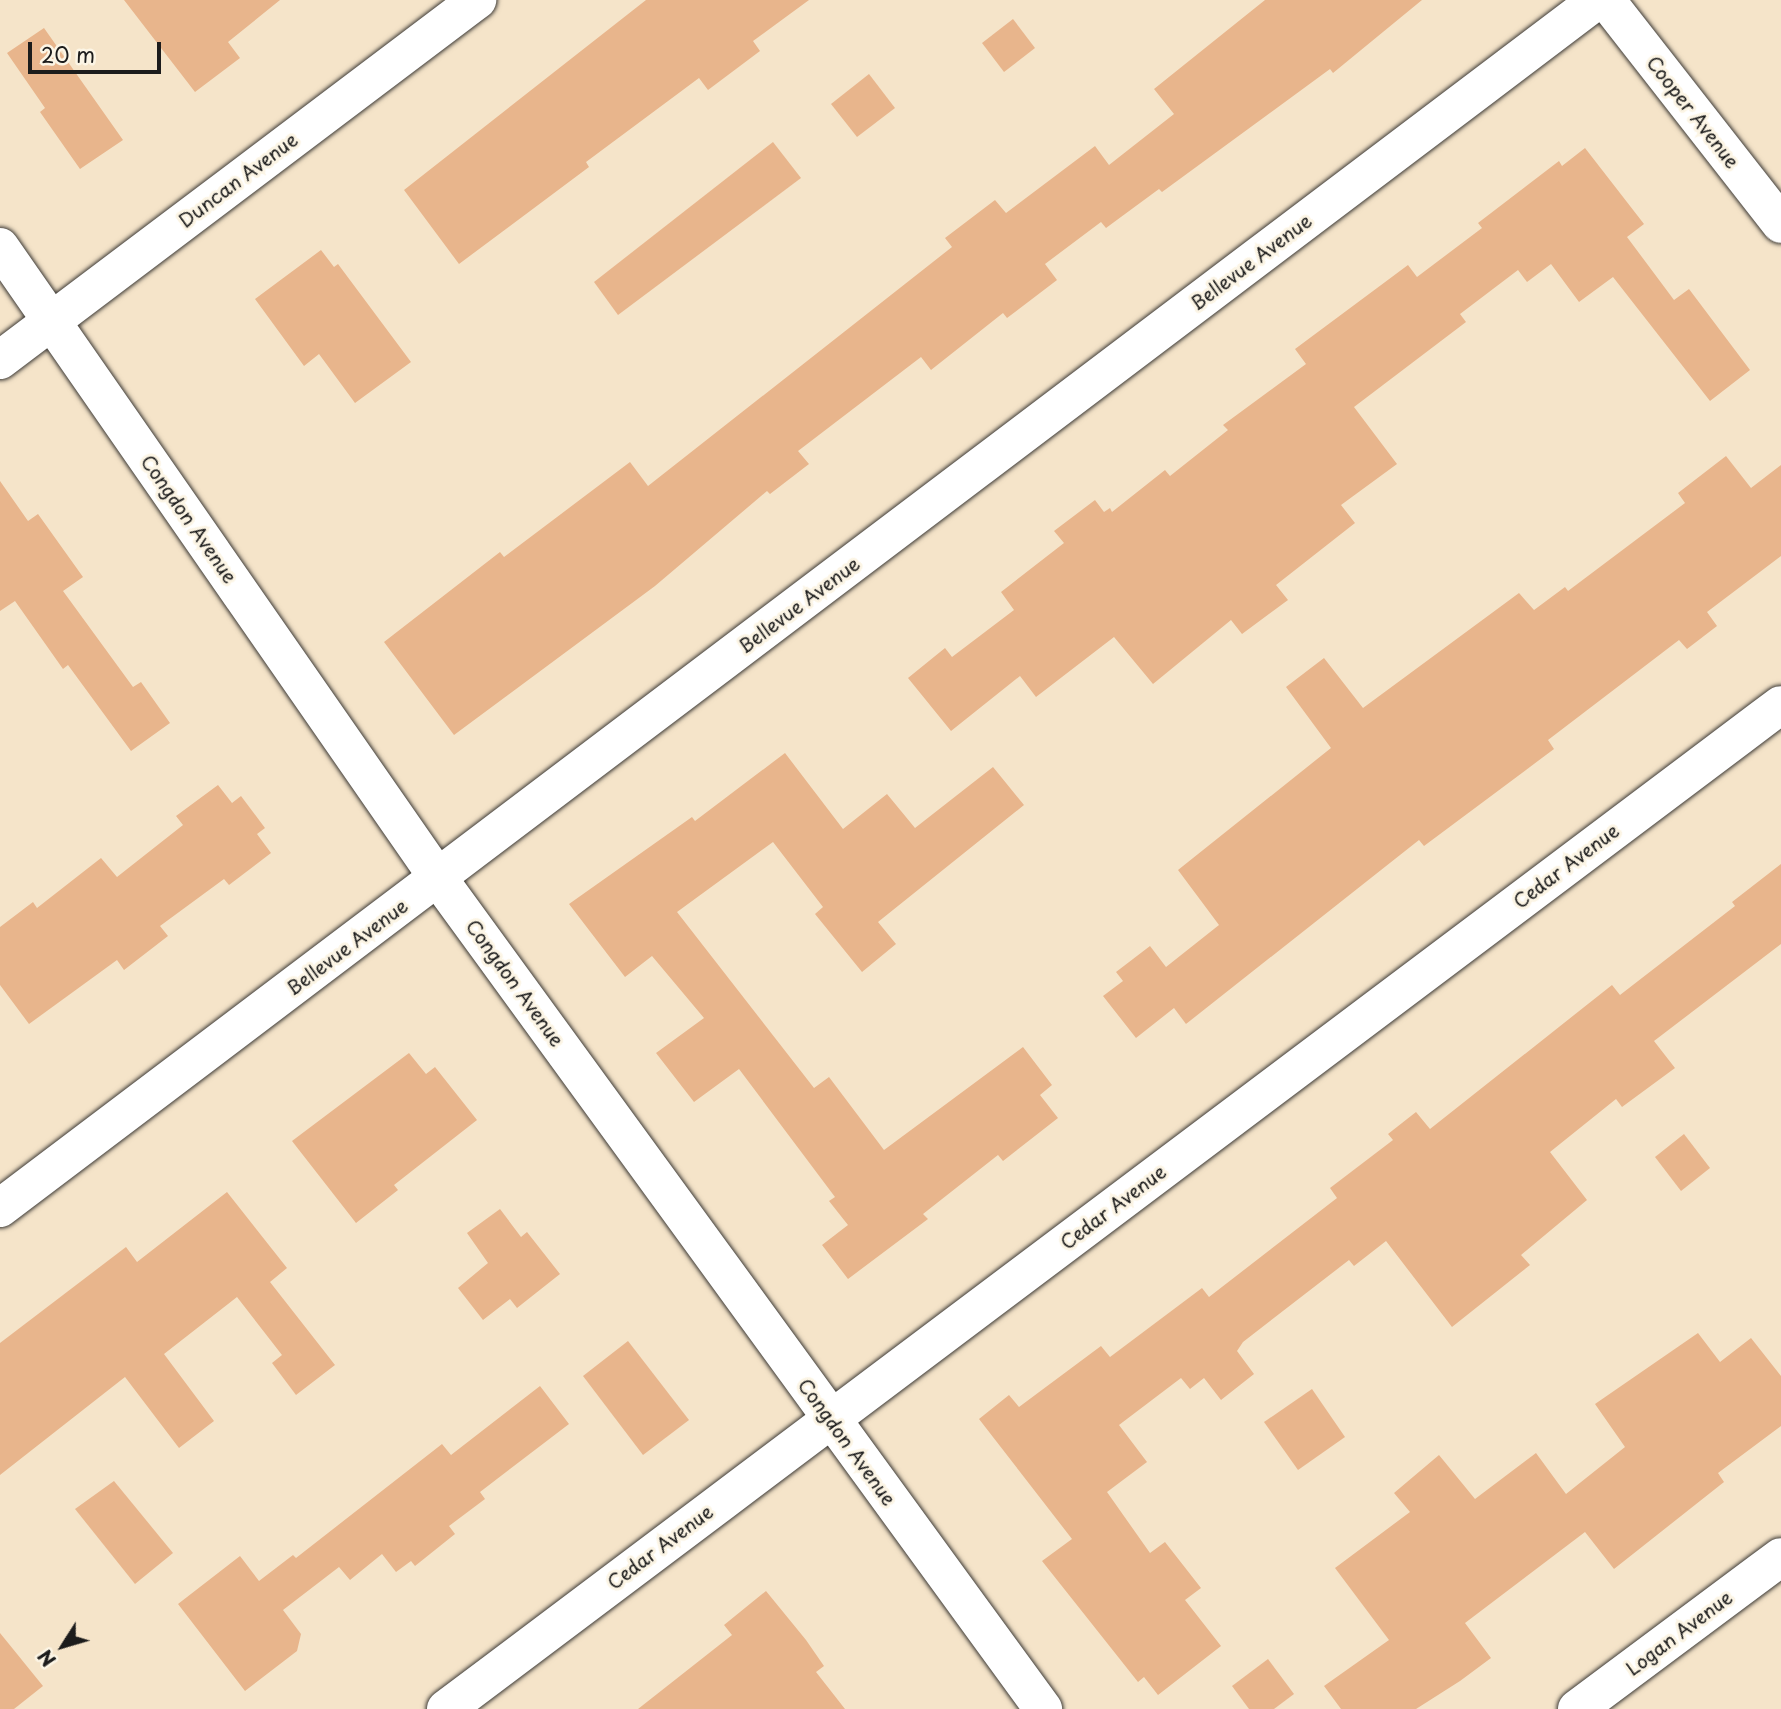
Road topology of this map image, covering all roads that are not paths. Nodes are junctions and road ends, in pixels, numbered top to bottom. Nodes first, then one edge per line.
1 (477, 0) edge
2 (1597, 0) edge
3 (1606, 0) edge
4 (1781, 224) edge
5 (0, 247) edge
6 (52, 321) junction
7 (0, 360) edge
8 (1781, 705) edge
9 (438, 878) junction
10 (0, 1208) edge
11 (830, 1419) junction
12 (1781, 1557) edge
13 (446, 1709) edge
14 (1043, 1709) edge
15 (1577, 1709) edge

1 - 6 street, Duncan Avenue
2 - 9 street, Bellevue Avenue
3 - 4 street, Cooper Avenue
5 - 6 street, Congdon Avenue
6 - 7 street, Duncan Avenue
6 - 9 street, Congdon Avenue
8 - 11 street, Cedar Avenue
9 - 10 street, Bellevue Avenue
9 - 11 street, Congdon Avenue
11 - 13 street, Cedar Avenue
11 - 14 street, Congdon Avenue
12 - 15 street, Logan Avenue

